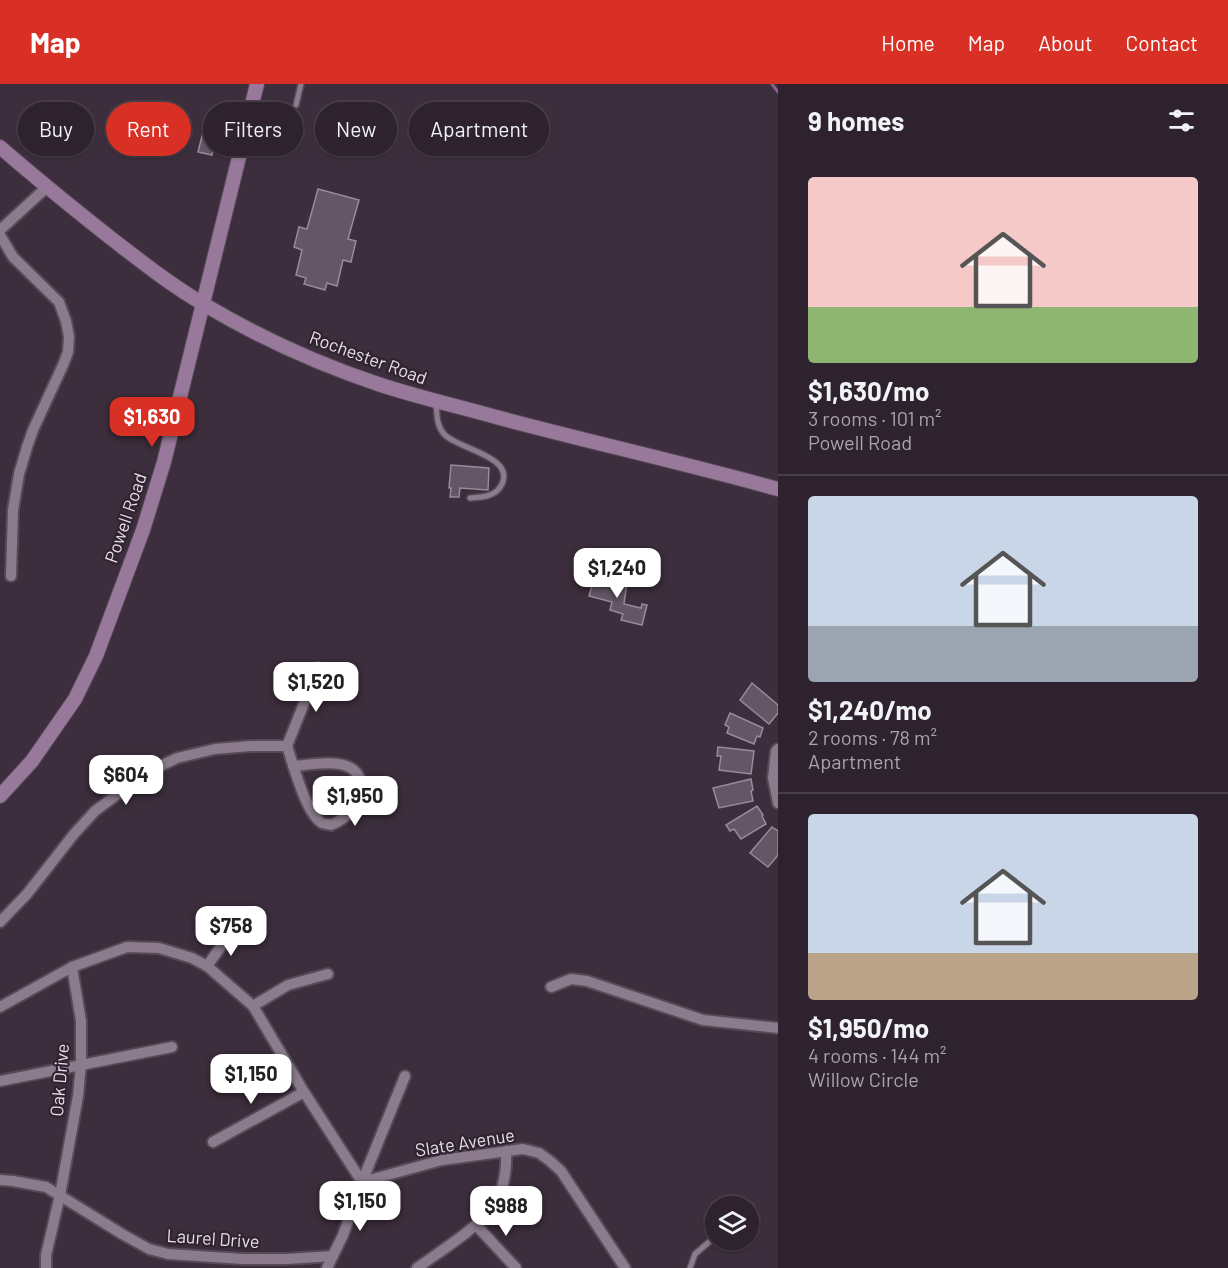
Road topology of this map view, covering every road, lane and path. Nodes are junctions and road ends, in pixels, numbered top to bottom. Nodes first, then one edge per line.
1 (257, 84) edge
2 (301, 84) edge
3 (297, 102) edge
4 (0, 147) edge
5 (46, 187) junction
6 (0, 230) edge
7 (0, 235) edge
8 (203, 304) junction
9 (436, 401) junction
10 (778, 489) edge
11 (470, 498) dead end
12 (11, 576) dead end
13 (318, 668) dead end
14 (287, 746) junction
15 (778, 749) edge
16 (293, 766) junction
17 (0, 796) edge
18 (778, 803) edge
19 (0, 922) edge
20 (232, 931) dead end
21 (207, 966) junction
22 (72, 967) junction
23 (328, 974) dead end
24 (551, 987) dead end
25 (253, 1006) junction
26 (0, 1007) edge
27 (778, 1028) edge
28 (172, 1047) dead end
29 (81, 1064) junction
30 (405, 1076) dead end
31 (0, 1081) edge
32 (303, 1092) junction
33 (213, 1142) dead end
34 (506, 1151) junction
35 (0, 1180) edge
36 (362, 1182) junction
37 (60, 1195) junction
38 (476, 1225) junction
39 (705, 1245) edge
40 (333, 1256) junction
41 (46, 1268) edge
42 (327, 1268) edge
43 (417, 1268) edge
44 (516, 1268) edge
45 (625, 1268) edge
46 (690, 1268) edge

1 - 8 street, Powell Road
2 - 3 lane
4 - 5 street, Rochester Road
5 - 6 street
5 - 8 street, Rochester Road
7 - 12 street
8 - 9 street, Rochester Road
8 - 17 street, Powell Road
9 - 10 street, Rochester Road
9 - 11 lane
13 - 14 street
14 - 16 street
14 - 19 street
15 - 18 street
16 - 16 street
20 - 21 street
21 - 22 street
21 - 25 street
22 - 26 street
22 - 29 street, Oak Drive
23 - 25 street
24 - 27 street
25 - 32 street
28 - 29 street
29 - 31 street
29 - 37 street, Oak Drive
30 - 36 street
32 - 33 street
32 - 36 street
34 - 36 street, Slate Avenue
34 - 38 street
34 - 45 street, Slate Avenue
35 - 37 street, Laurel Drive
36 - 40 street
37 - 40 street, Laurel Drive
37 - 41 street, Oak Drive
38 - 43 street
38 - 44 street
39 - 46 lane
40 - 42 street

